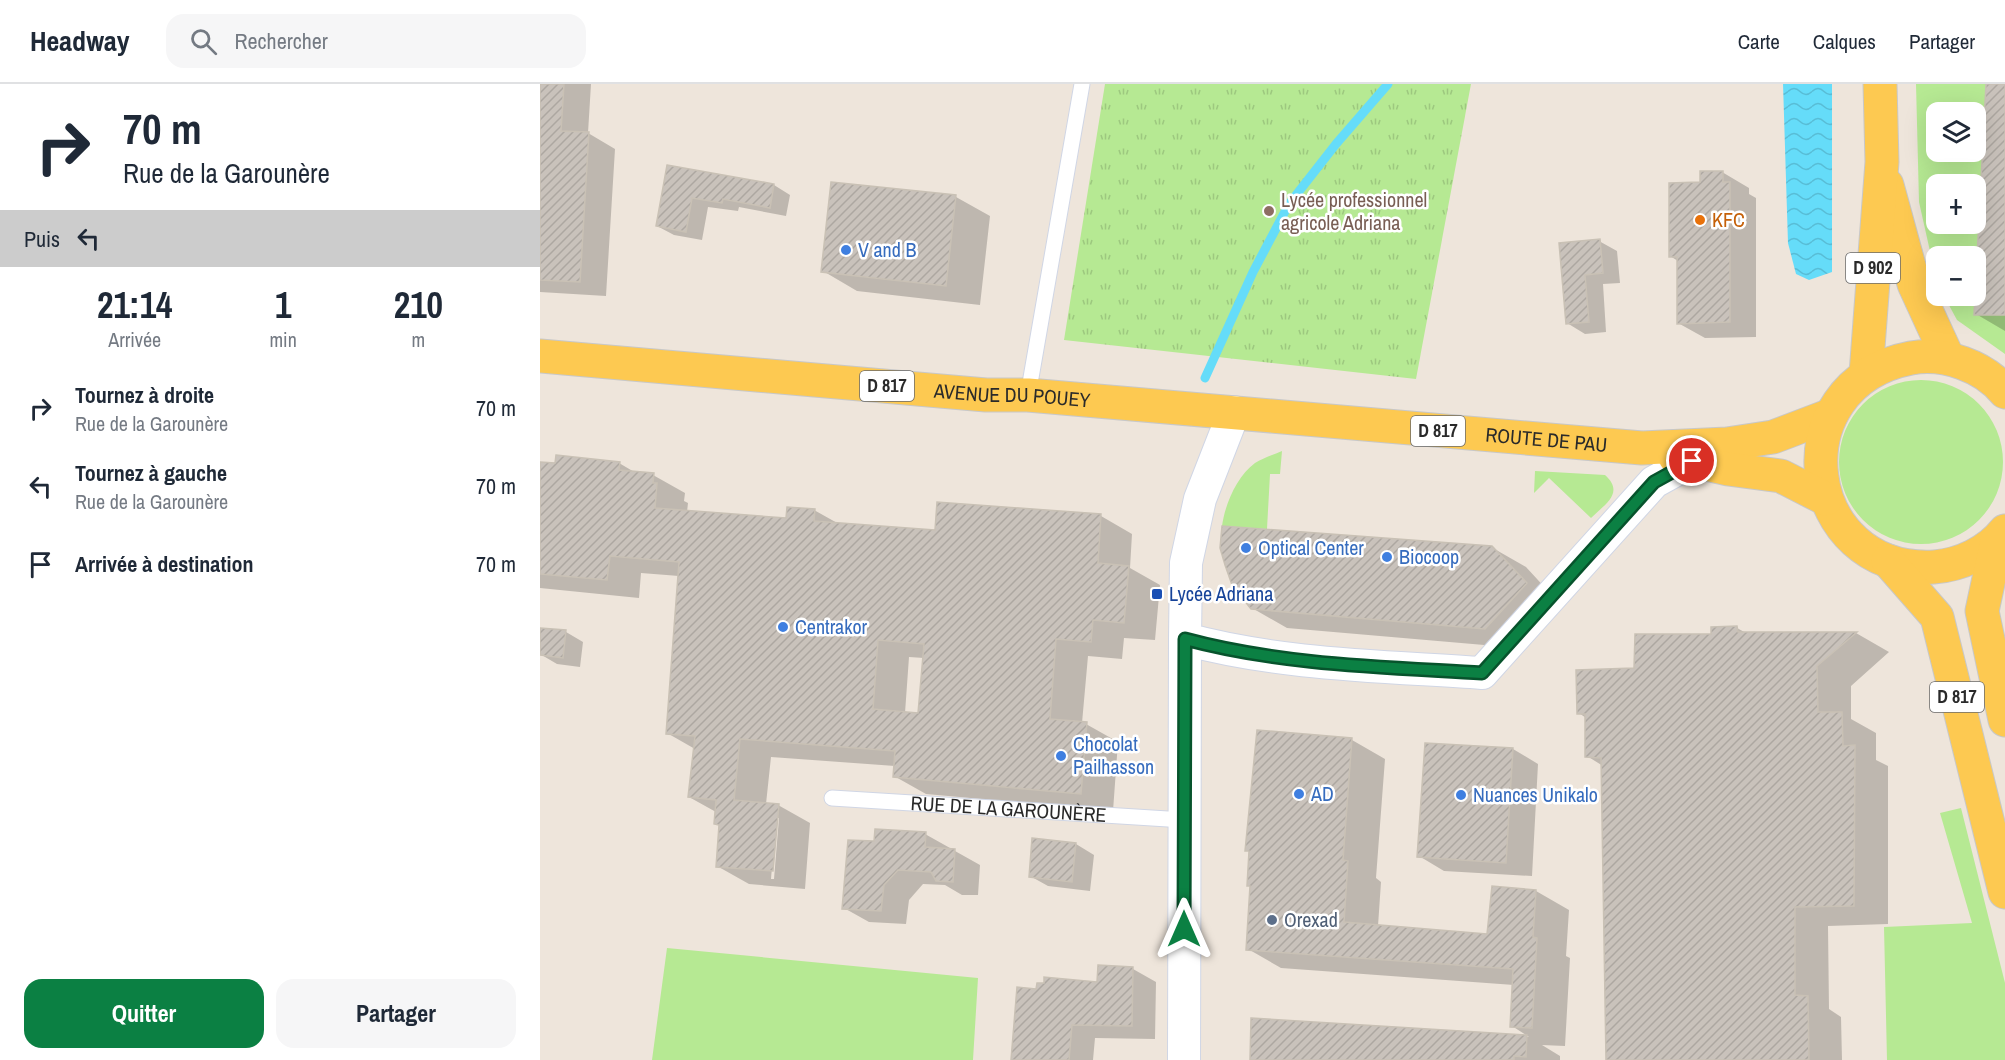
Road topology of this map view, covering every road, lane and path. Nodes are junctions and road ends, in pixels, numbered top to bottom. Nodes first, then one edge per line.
1 (1082, 84) edge
2 (1880, 84) edge
3 (1881, 162) junction
4 (540, 356) edge
5 (1948, 358) junction
6 (1866, 374) junction
7 (2005, 392) edge
8 (1028, 395) junction
9 (1234, 412) junction
10 (1831, 415) junction
11 (1642, 448) junction
12 (1692, 461) junction
13 (1826, 499) junction
14 (2001, 536) edge
15 (1888, 561) junction
16 (1185, 639) junction
17 (2005, 720) edge
18 (832, 798) dead end
19 (1184, 820) junction
20 (2005, 892) edge
21 (1184, 1060) edge

1 - 8 lane
2 - 3 main road, D 902
3 - 5 main road, D 902
3 - 6 main road, D 902
4 - 8 main road, AVENUE DU POUEY / D 817
5 - 6 main road
5 - 7 main road
6 - 10 main road
8 - 9 main road, AVENUE DU POUEY / D 817
9 - 11 main road, ROUTE DE PAU / D 817
9 - 16 street
10 - 11 main road, ROUTE DE PAU / D 817
10 - 13 main road
11 - 12 main road, ROUTE DE PAU / D 817
12 - 13 main road, ROUTE DE PAU / D 817
12 - 16 street
13 - 15 main road
14 - 15 main road
14 - 17 main road, D 817
15 - 20 main road, D 817
16 - 19 street
18 - 19 lane, RUE DE LA GAROUNÈRE
19 - 21 street

